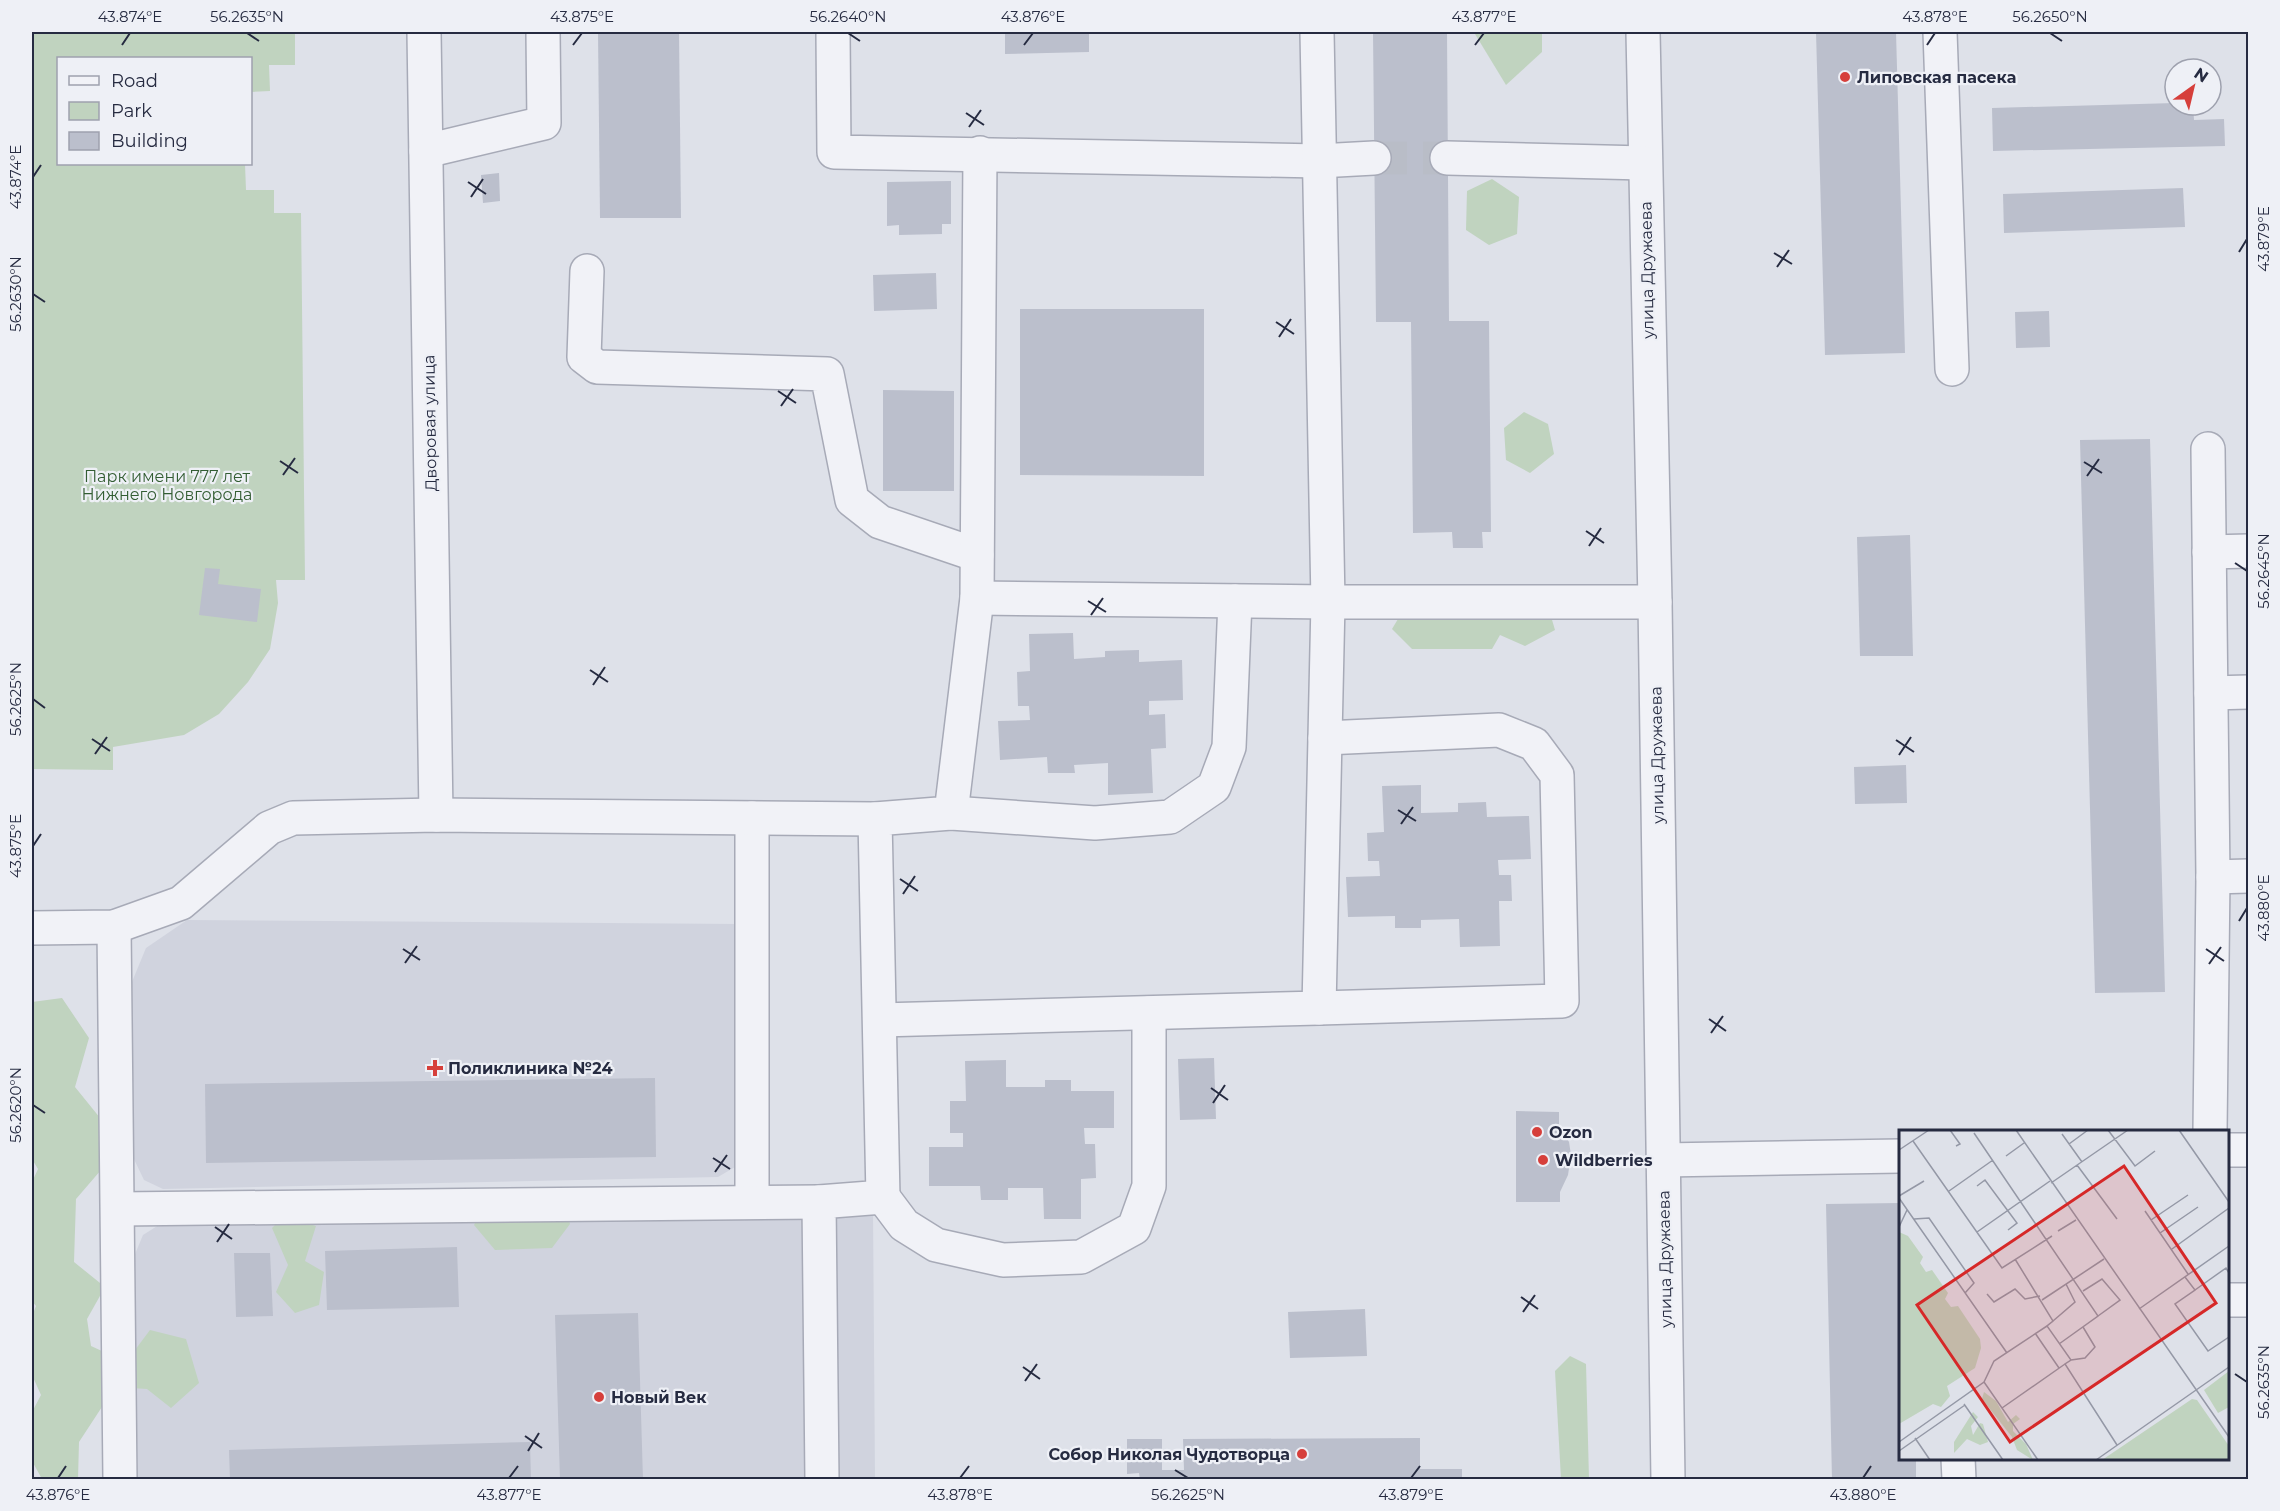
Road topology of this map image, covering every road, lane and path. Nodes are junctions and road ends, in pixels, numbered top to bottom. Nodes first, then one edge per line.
1 (424, 32) edge
2 (543, 32) edge
3 (833, 32) edge
4 (1317, 32) edge
5 (1643, 32) edge
6 (1940, 32) edge
7 (426, 151) junction
8 (980, 153) junction
9 (1374, 158) tunnel mouth
10 (1448, 158) tunnel mouth
11 (1319, 161) junction
12 (1644, 163) junction
13 (587, 271) dead end
14 (1952, 369) dead end
15 (2208, 449) dead end
16 (2248, 551) edge
17 (2210, 552) junction
18 (977, 555) junction
19 (977, 598) junction
20 (1235, 601) junction
21 (1328, 602) junction
22 (1655, 602) junction
23 (2211, 693) junction
24 (2248, 693) edge
25 (1325, 738) junction
26 (951, 813) junction
27 (436, 815) junction
28 (752, 818) junction
29 (874, 819) junction
30 (2248, 876) edge
31 (2213, 877) junction
32 (114, 927) junction
33 (32, 928) edge
34 (1319, 1008) junction
35 (1149, 1013) junction
36 (880, 1020) junction
37 (2210, 1130) edge
38 (2229, 1150) edge
39 (2248, 1150) edge
40 (1899, 1156) edge
41 (1663, 1160) junction
42 (883, 1197) junction
43 (752, 1202) junction
44 (819, 1202) junction
45 (118, 1209) junction
46 (2229, 1300) edge
47 (2248, 1300) edge
48 (1958, 1460) edge
49 (120, 1479) edge
50 (822, 1479) edge
51 (1668, 1479) edge
52 (1959, 1479) edge

1 - 7 street, Дворовая улица
2 - 7 street
3 - 8 street
4 - 11 street
5 - 12 street, улица Дружаева
6 - 14 street
7 - 27 street, Дворовая улица
8 - 11 street
8 - 18 street
9 - 11 street
10 - 12 street
11 - 21 street
12 - 22 street, улица Дружаева
13 - 18 street
15 - 17 street
16 - 17 street
17 - 23 street
18 - 19 street
19 - 20 street
19 - 26 street
20 - 21 street
20 - 26 street
21 - 22 street
21 - 25 street
22 - 41 street, улица Дружаева
23 - 24 street
23 - 31 street
25 - 34 street
25 - 34 street
26 - 29 street
27 - 28 street
27 - 32 street
28 - 29 street
28 - 43 street
29 - 36 street
30 - 31 street
31 - 37 street
32 - 33 street
32 - 45 street
34 - 35 street
35 - 36 street
35 - 42 street
36 - 42 street
38 - 39 street
40 - 41 street
41 - 51 street, улица Дружаева
42 - 44 street
43 - 44 street
43 - 45 street
44 - 50 street
45 - 49 street
46 - 47 street
48 - 52 street

